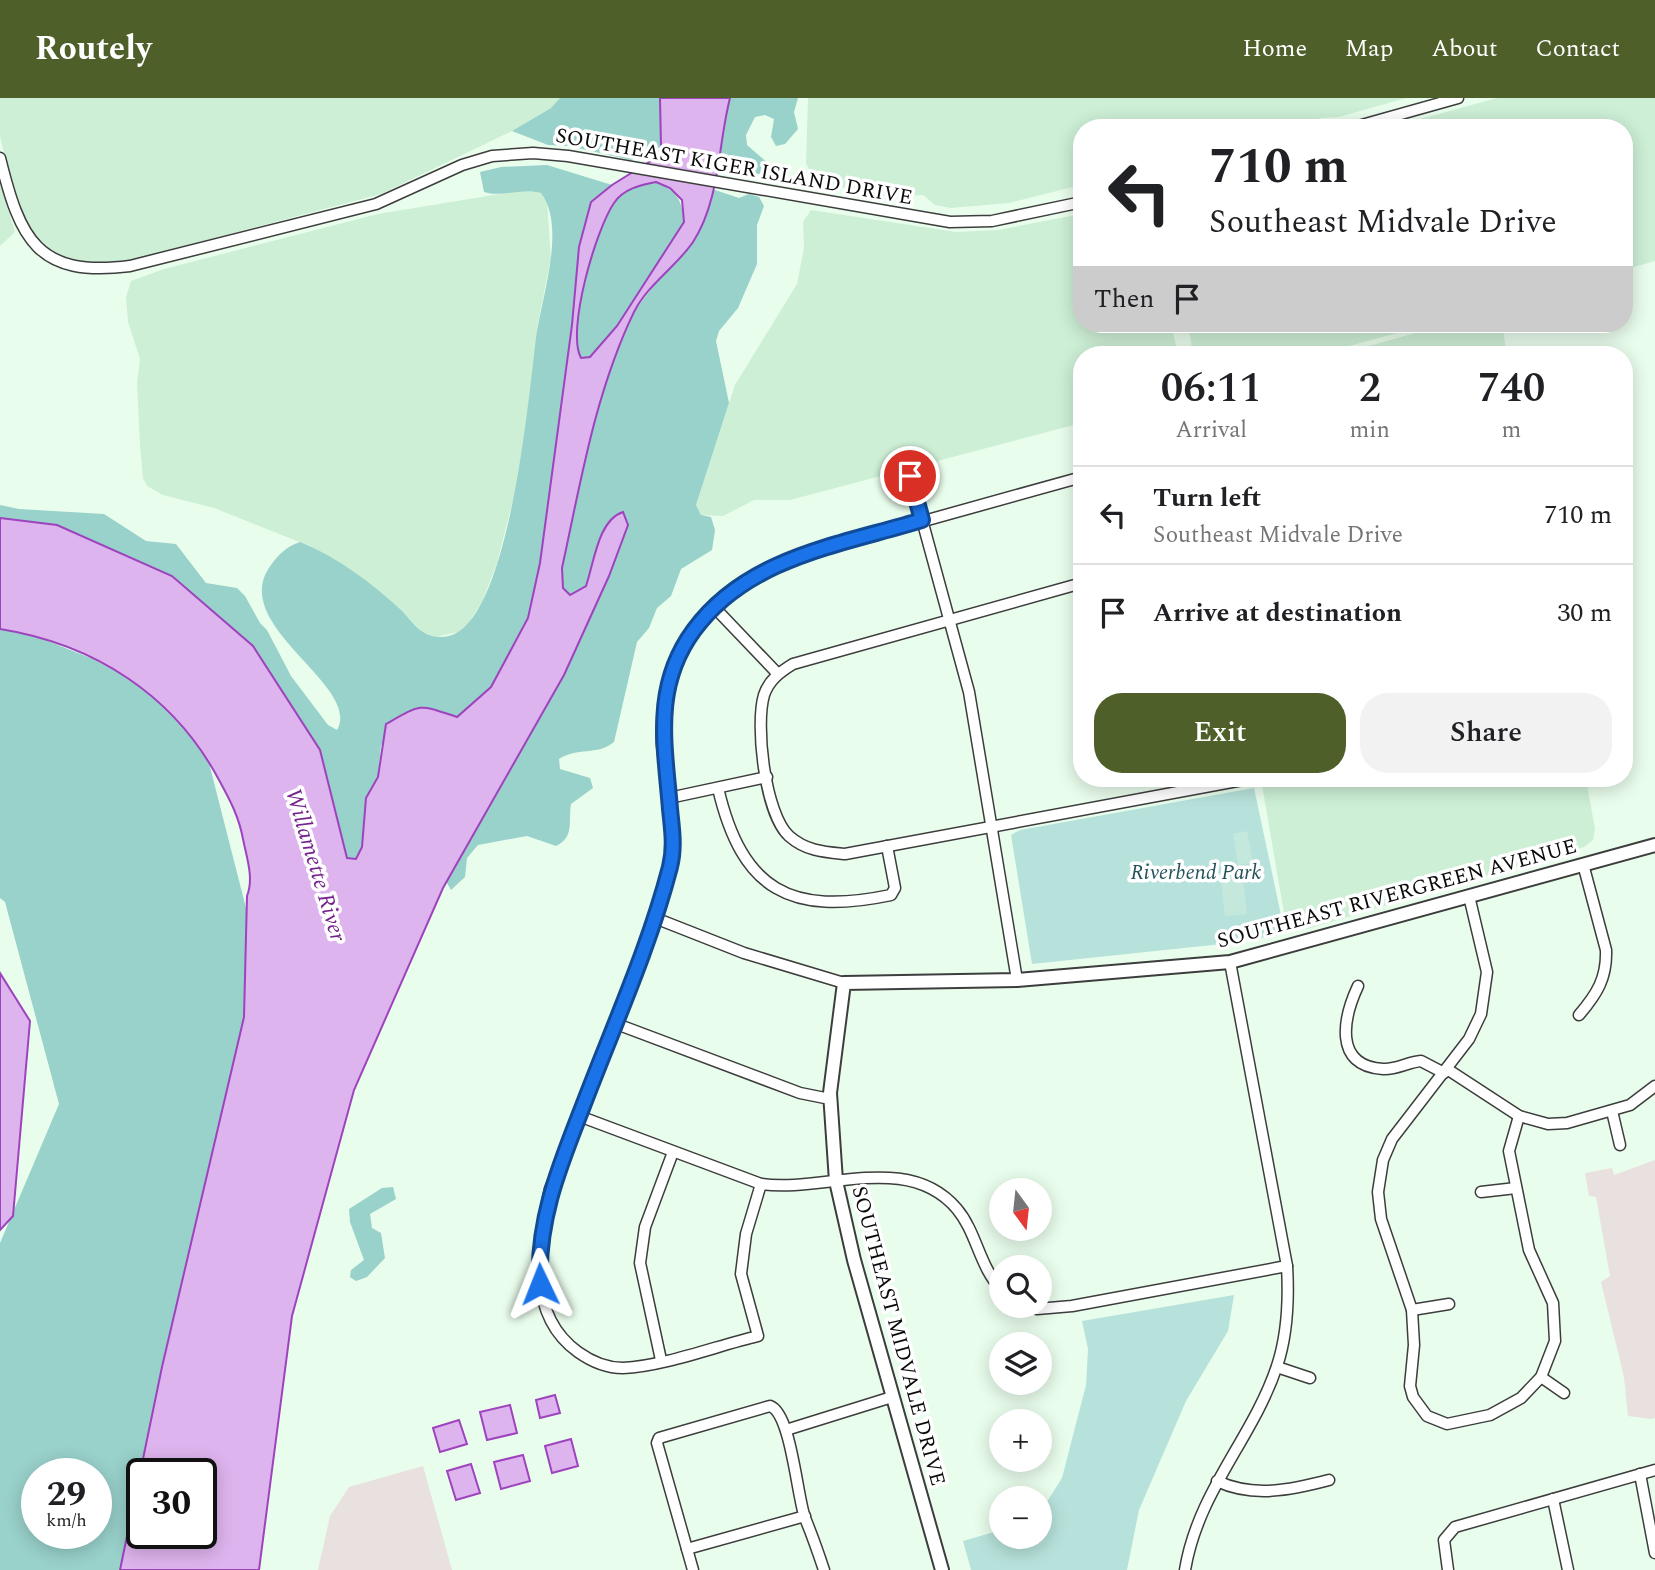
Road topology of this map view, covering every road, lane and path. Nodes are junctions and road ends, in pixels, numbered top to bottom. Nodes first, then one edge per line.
1 (1458, 98) edge
2 (1383, 119) edge
3 (0, 159) edge
4 (1073, 204) edge
5 (910, 476) dead end
6 (1073, 479) edge
7 (922, 520) junction
8 (1073, 586) edge
9 (714, 607) junction
10 (950, 621) junction
11 (777, 673) junction
12 (767, 778) junction
13 (1181, 787) edge
14 (718, 788) junction
15 (669, 798) junction
16 (993, 827) junction
17 (1655, 845) edge
18 (887, 846) junction
19 (1583, 864) junction
20 (1469, 896) junction
21 (655, 918) junction
22 (1230, 962) junction
23 (1017, 980) junction
24 (844, 984) junction
25 (1359, 986) dead end
26 (1579, 1015) dead end
27 (614, 1023) junction
28 (1446, 1071) junction
29 (1655, 1086) edge
30 (830, 1099) junction
31 (1612, 1111) junction
32 (579, 1116) junction
33 (1519, 1116) junction
34 (1620, 1145) dead end
35 (673, 1152) junction
36 (836, 1181) junction
37 (761, 1184) junction
38 (1516, 1188) junction
39 (1481, 1192) dead end
40 (1287, 1265) junction
41 (989, 1273) edge
42 (1449, 1304) dead end
43 (1052, 1308) edge
44 (1412, 1310) junction
45 (661, 1360) junction
46 (1277, 1367) junction
47 (1541, 1377) junction
48 (1310, 1378) dead end
49 (1564, 1393) dead end
50 (892, 1396) junction
51 (786, 1430) junction
52 (1655, 1470) edge
53 (1640, 1474) junction
54 (1217, 1480) junction
55 (1329, 1480) dead end
56 (1553, 1499) junction
57 (805, 1516) junction
58 (687, 1549) junction
59 (1655, 1553) edge
60 (693, 1570) edge
61 (824, 1570) edge
62 (942, 1570) edge
63 (1185, 1570) edge
64 (1448, 1570) edge
65 (1568, 1570) edge

1 - 2 street
3 - 4 street, SOUTHEAST KIGER ISLAND DRIVE
5 - 7 street
6 - 7 street
7 - 9 street
7 - 10 street
8 - 10 street
9 - 11 street
9 - 15 street
10 - 11 street
10 - 16 street
11 - 12 street
12 - 14 street
12 - 18 street
13 - 16 street
14 - 15 street
14 - 18 street
15 - 21 street
16 - 18 street
16 - 23 street
17 - 19 street, SOUTHEAST RIVERGREEN AVENUE
19 - 20 street, SOUTHEAST RIVERGREEN AVENUE
19 - 26 street
20 - 22 street, SOUTHEAST RIVERGREEN AVENUE
20 - 28 street
21 - 24 street, SOUTHEAST RIVERGREEN AVENUE
21 - 27 street
22 - 23 street, SOUTHEAST RIVERGREEN AVENUE
22 - 40 street
23 - 24 street, SOUTHEAST RIVERGREEN AVENUE
24 - 30 street, SOUTHEAST MIDVALE DRIVE
25 - 28 street
27 - 30 street
27 - 32 street
28 - 33 street
28 - 44 street
29 - 31 street
30 - 36 street, SOUTHEAST MIDVALE DRIVE
31 - 33 street
31 - 34 street
32 - 35 street
32 - 45 street
33 - 38 street
35 - 37 street
35 - 45 street
36 - 37 street
36 - 41 street
36 - 50 street, SOUTHEAST MIDVALE DRIVE
37 - 45 street
38 - 39 street
38 - 47 street
40 - 43 street
40 - 46 street
42 - 44 street
44 - 47 street
46 - 48 street
46 - 54 street
47 - 49 street
50 - 51 street
50 - 62 street, SOUTHEAST MIDVALE DRIVE
51 - 57 street
51 - 58 street
52 - 53 street
53 - 56 street
53 - 59 street
54 - 55 street
54 - 63 street
56 - 64 street
56 - 65 street
57 - 58 street
57 - 61 street
58 - 60 street

